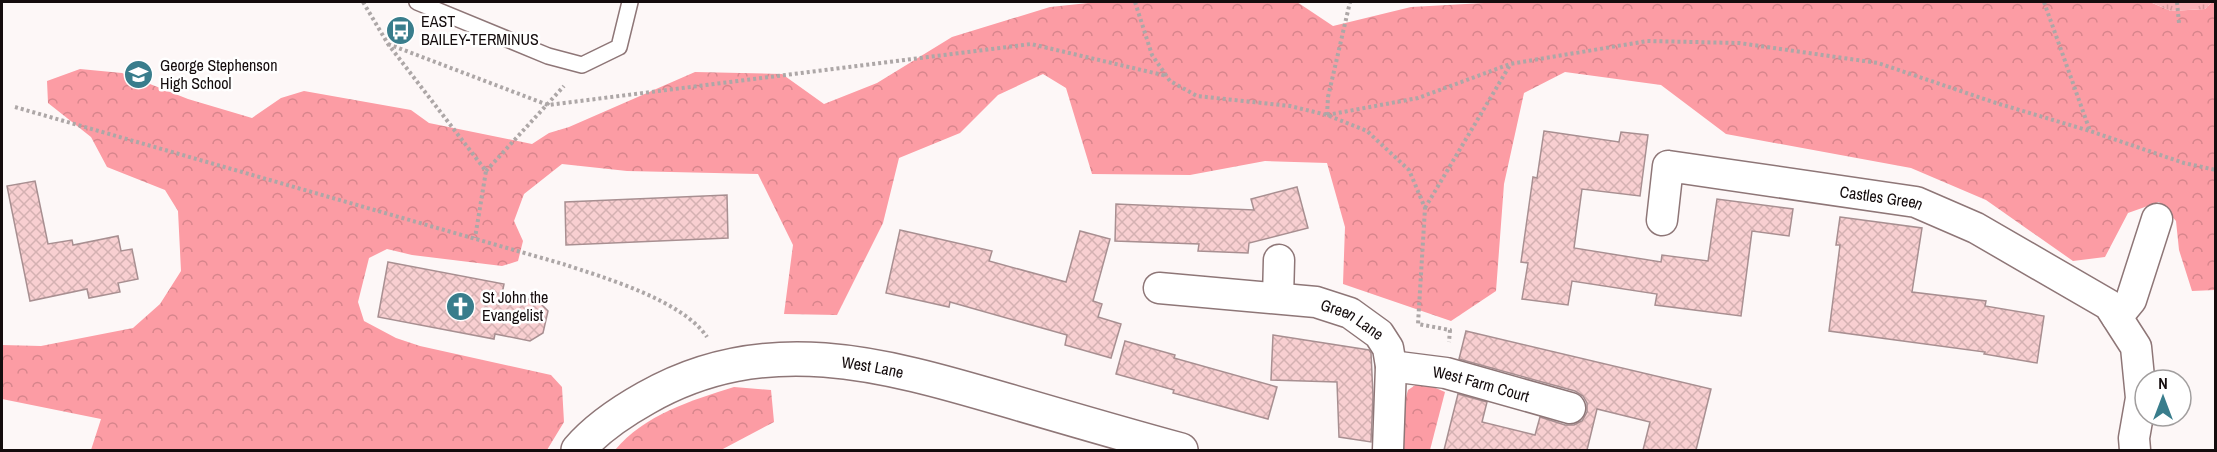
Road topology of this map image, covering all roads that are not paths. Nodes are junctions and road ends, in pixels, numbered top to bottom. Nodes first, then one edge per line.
1 (417, 2) edge
2 (630, 2) edge
3 (2157, 219) dead end
4 (1662, 220) dead end
5 (1279, 260) dead end
6 (1159, 288) dead end
7 (1278, 298) junction
8 (2117, 317) junction
9 (1391, 366) junction
10 (1570, 408) dead end
11 (578, 450) edge
12 (1180, 450) edge
13 (1388, 450) edge
14 (2135, 450) edge

1 - 2 lane
3 - 8 street
4 - 8 street, Castles Green
5 - 7 street
6 - 7 street, Green Lane
7 - 9 street, Green Lane
8 - 14 street, Castles Green
9 - 10 street, West Farm Court
9 - 13 street, Green Lane
11 - 12 street, West Lane

